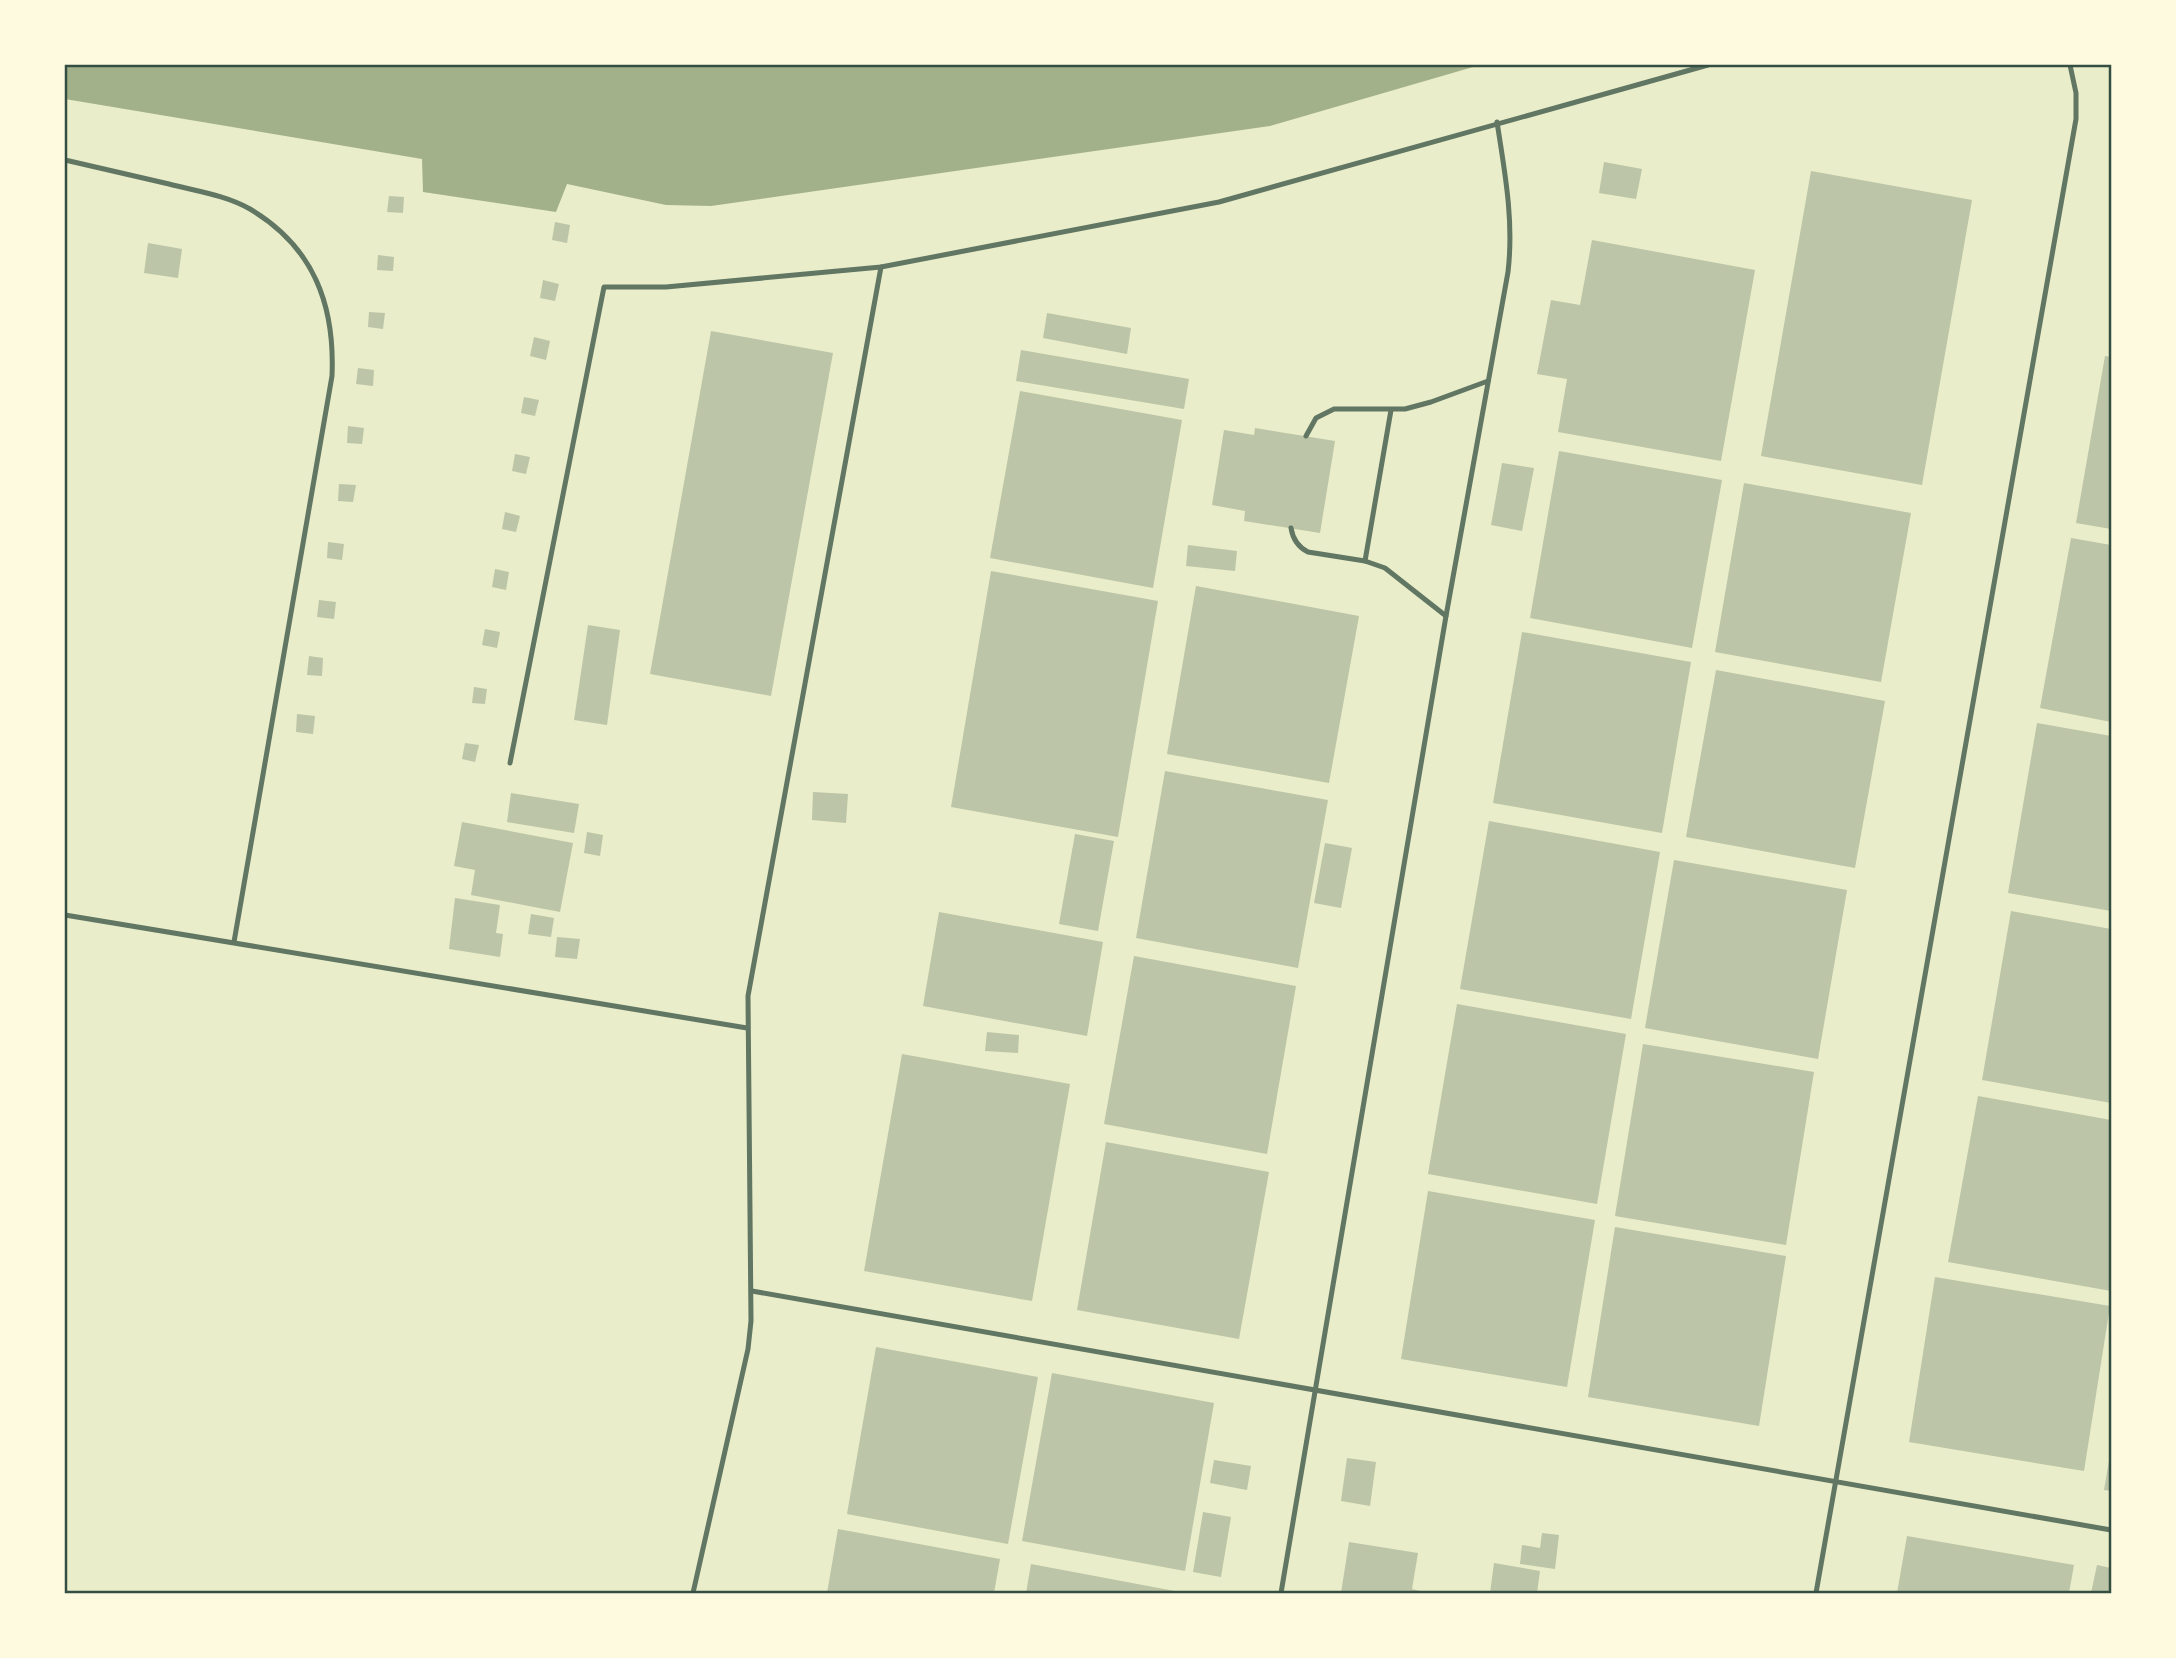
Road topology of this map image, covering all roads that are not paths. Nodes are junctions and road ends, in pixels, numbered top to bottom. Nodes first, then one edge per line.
1 (1708, 65) edge
2 (2070, 65) edge
3 (1497, 122) junction
4 (65, 160) edge
5 (881, 267) junction
6 (1488, 382) junction
7 (1391, 410) junction
8 (1306, 436) dead end
9 (1291, 528) dead end
10 (1365, 561) junction
11 (1446, 616) junction
12 (510, 763) dead end
13 (65, 915) edge
14 (234, 942) junction
15 (747, 1028) junction
16 (752, 1291) junction
17 (1316, 1391) junction
18 (1836, 1481) junction
19 (2111, 1530) edge
20 (693, 1593) edge
21 (1281, 1593) edge
22 (1816, 1593) edge

1 - 3 lane
2 - 18 lane
3 - 5 lane
3 - 6 lane
4 - 14 lane
5 - 12 lane
5 - 15 lane
6 - 7 lane
6 - 11 lane
7 - 8 lane
7 - 10 lane
9 - 10 lane
10 - 11 lane
11 - 17 lane
13 - 14 lane
14 - 15 lane
15 - 16 lane
16 - 17 lane
16 - 20 lane
17 - 18 lane
17 - 21 lane
18 - 19 lane
18 - 22 lane

